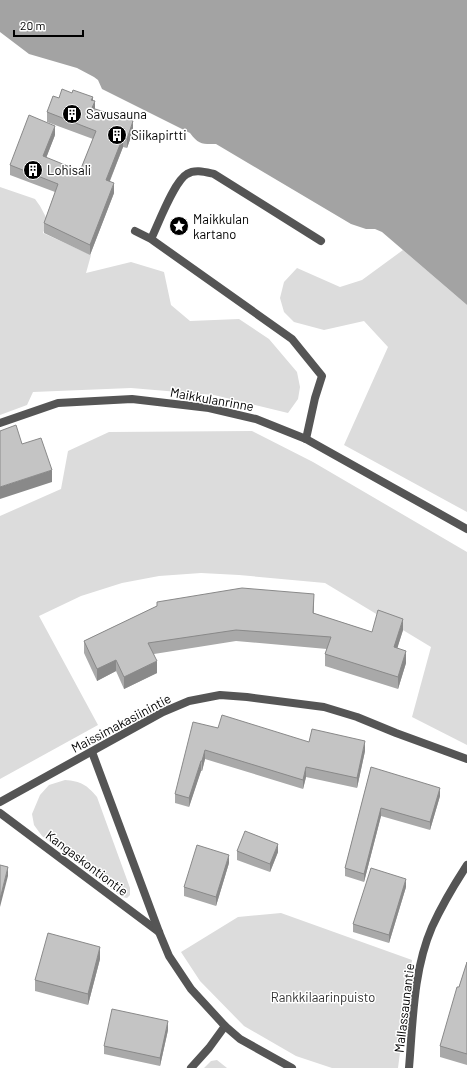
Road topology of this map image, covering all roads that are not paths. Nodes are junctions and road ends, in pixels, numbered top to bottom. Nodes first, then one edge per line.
1 (135, 231) dead end
2 (151, 239) junction
3 (321, 240) dead end
4 (0, 423) edge
5 (306, 439) junction
6 (467, 529) edge
7 (92, 752) junction
8 (467, 759) edge
9 (0, 802) edge
10 (0, 813) edge
11 (467, 865) edge
12 (159, 932) junction
13 (225, 1026) junction
14 (191, 1068) edge
15 (292, 1068) edge
16 (409, 1068) edge

1 - 2 street
2 - 3 street
2 - 5 street
4 - 5 street, Maikkulanrinne
5 - 6 street, Maikkulanrinne
7 - 8 street, Maissimakasiinintie
7 - 9 street, Maissimakasiinintie
7 - 12 street, Kangaskontiontie
10 - 12 street, Kangaskontiontie
11 - 16 street, Mallassaunantie
12 - 13 street, Kangaskontiontie
13 - 14 street
13 - 15 street, Kangaskontiontie

